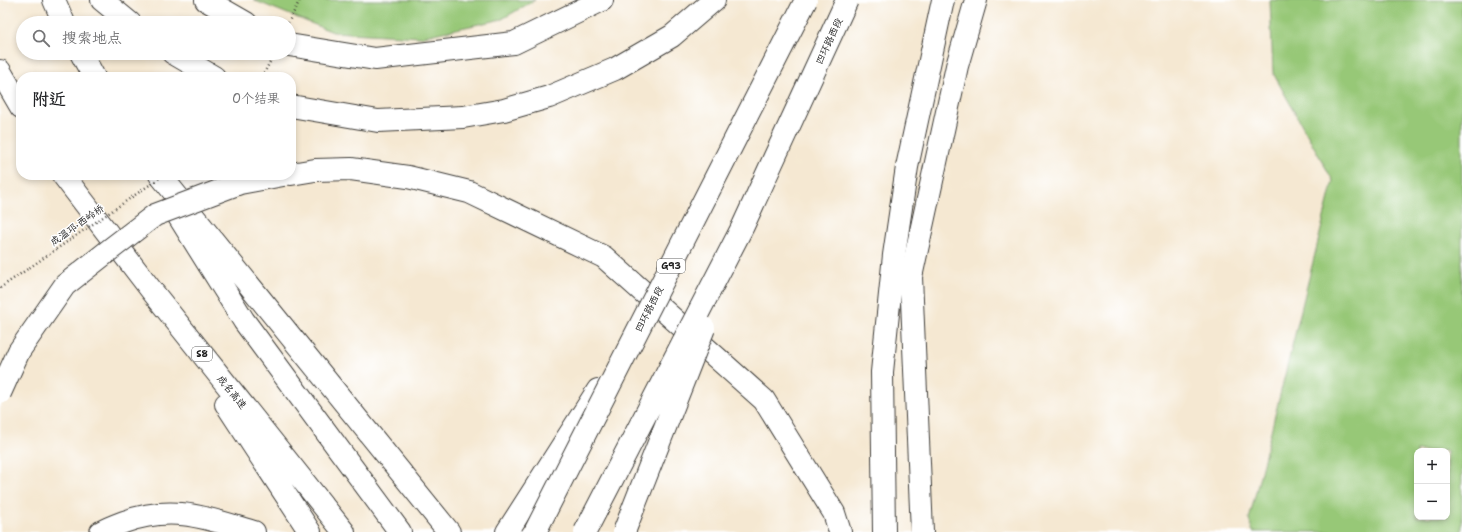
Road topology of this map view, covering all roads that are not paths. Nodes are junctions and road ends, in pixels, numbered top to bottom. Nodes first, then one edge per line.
1 (54, 0) edge
2 (102, 0) edge
3 (206, 0) edge
4 (602, 0) edge
5 (714, 0) edge
6 (806, 0) edge
7 (847, 0) edge
8 (943, 0) edge
9 (976, 0) edge
10 (61, 16) edge
11 (121, 16) edge
12 (234, 16) edge
13 (296, 46) edge
14 (85, 60) edge
15 (186, 60) edge
16 (0, 72) edge
17 (91, 72) edge
18 (206, 72) edge
19 (16, 99) edge
20 (296, 107) edge
21 (296, 173) edge
22 (67, 180) edge
23 (155, 180) edge
24 (164, 180) edge
25 (256, 180) edge
26 (743, 226) junction
27 (152, 291) junction
28 (645, 318) junction
29 (0, 393) edge
30 (431, 508) junction
31 (101, 532) edge
32 (254, 532) edge
33 (310, 532) edge
34 (344, 532) edge
35 (400, 532) edge
36 (449, 532) edge
37 (453, 532) edge
38 (507, 532) edge
39 (535, 532) edge
40 (585, 532) edge
41 (624, 532) edge
42 (840, 532) edge
43 (884, 532) edge
44 (922, 532) edge

1 - 10 main road
2 - 11 main road
3 - 12 main road
4 - 13 main road
5 - 20 main road
6 - 28 main road, 四环路西段 / G93, bridge
7 - 26 main road, 四环路西段, bridge
8 - 43 main road
9 - 44 main road
14 - 17 main road
15 - 18 main road
16 - 19 main road
21 - 42 main road
22 - 27 main road, 成名高速 / S8
23 - 35 main road
24 - 30 main road
25 - 29 main road, bridge
26 - 40 main road, 四环路西段, bridge
26 - 41 main road, bridge
27 - 33 main road
27 - 34 main road, 成名高速 / S8
28 - 38 main road, bridge
28 - 39 main road, 四环路西段 / G93, bridge
30 - 36 main road
30 - 37 main road
31 - 32 main road

